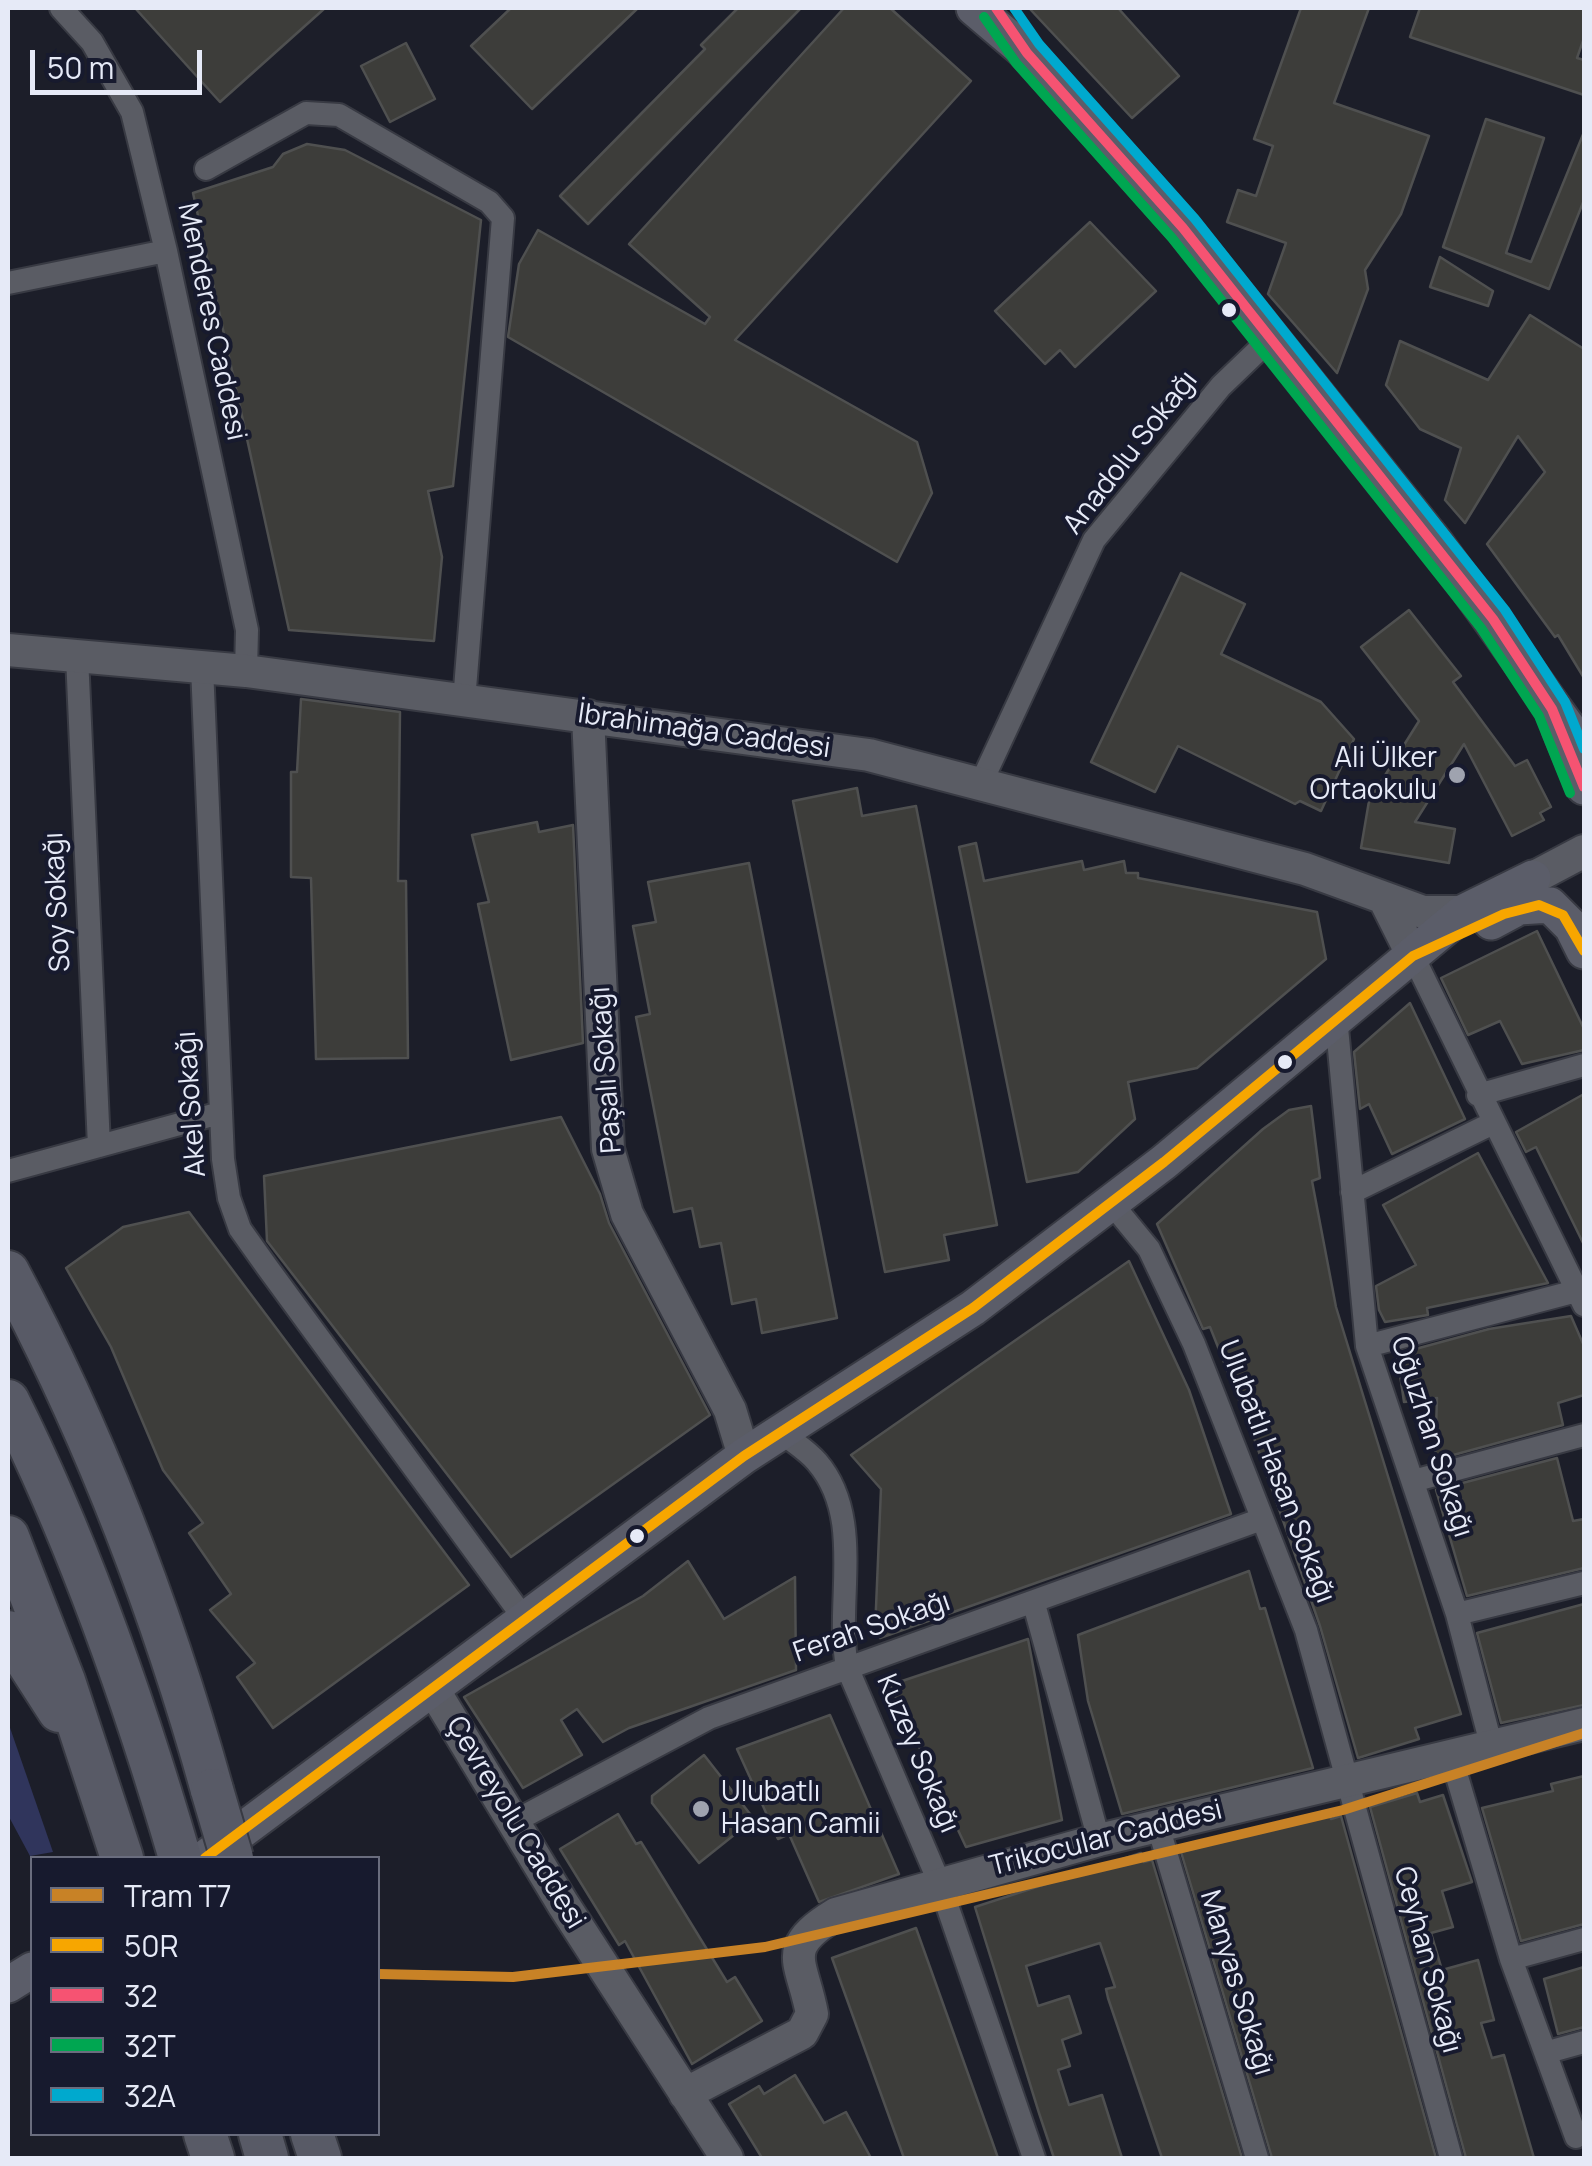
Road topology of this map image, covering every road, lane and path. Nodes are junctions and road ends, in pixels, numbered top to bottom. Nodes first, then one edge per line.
1 (62, 8) edge
2 (974, 8) edge
3 (996, 8) edge
4 (1027, 54) junction
5 (206, 170) dead end
6 (166, 251) junction
7 (8, 283) edge
8 (1271, 338) junction
9 (8, 650) edge
10 (77, 656) junction
11 (202, 668) junction
12 (246, 671) junction
13 (464, 701) junction
14 (1552, 709) junction
15 (588, 716) junction
16 (1584, 750) edge
17 (982, 781) junction
18 (1584, 788) edge
19 (1584, 851) edge
20 (1532, 878) joint
21 (1384, 898) junction
22 (1464, 912) junction
23 (1584, 951) edge
24 (1413, 956) junction
25 (1336, 1017) junction
26 (1584, 1065) edge
27 (1478, 1095) junction
28 (220, 1114) junction
29 (1493, 1122) junction
30 (98, 1146) junction
31 (8, 1171) edge
32 (1352, 1192) junction
33 (1112, 1204) junction
34 (8, 1272) edge
35 (1582, 1295) edge
36 (1367, 1346) junction
37 (8, 1401) edge
38 (781, 1432) junction
39 (1584, 1435) edge
40 (744, 1456) junction
41 (1413, 1481) junction
42 (1262, 1520) junction
43 (8, 1537) edge
44 (1584, 1583) edge
45 (1034, 1604) junction
46 (1457, 1614) junction
47 (526, 1621) junction
48 (8, 1632) edge
49 (847, 1667) junction
50 (433, 1689) junction
51 (1584, 1724) edge
52 (85, 1742) junction
53 (1492, 1748) junction
54 (1450, 1753) junction
55 (1345, 1778) junction
56 (515, 1821) junction
57 (1158, 1826) junction
58 (1099, 1840) junction
59 (175, 1841) edge
60 (119, 1849) edge
61 (208, 1856) edge
62 (231, 1856) edge
63 (938, 1882) junction
64 (1584, 1939) edge
65 (1512, 1959) junction
66 (30, 1971) edge
67 (8, 1985) edge
68 (1584, 2042) edge
69 (1548, 2052) junction
70 (685, 2094) junction
71 (1576, 2136) dead end
72 (726, 2158) edge
73 (1034, 2158) edge
74 (1257, 2158) edge
75 (1451, 2158) edge

1 - 6 street, Menderes Caddesi
2 - 4 main road
3 - 4 main road
4 - 8 main road
5 - 13 street
6 - 7 street
6 - 12 street, Menderes Caddesi
8 - 14 main road
8 - 17 street, Anadolu Sokağı
9 - 10 main road, İbrahimağa Caddesi
10 - 11 main road, İbrahimağa Caddesi
10 - 30 street, Soy Sokağı
11 - 12 main road, İbrahimağa Caddesi
11 - 28 street, Akel Sokağı
12 - 13 main road, İbrahimağa Caddesi
13 - 15 main road, İbrahimağa Caddesi
14 - 16 main road
14 - 18 main road
15 - 17 main road, İbrahimağa Caddesi
15 - 40 main road, Paşalı Sokağı
17 - 21 main road, İbrahimağa Caddesi
19 - 20 main road
20 - 22 main road
21 - 22 main road, İbrahimağa Caddesi
21 - 24 main road
22 - 24 main road
23 - 24 main road
24 - 25 main road
24 - 27 street
25 - 32 street, Oğuzhan Sokağı
25 - 33 main road
26 - 27 street
27 - 29 street
28 - 30 street
28 - 47 street, Akel Sokağı
29 - 32 street
29 - 35 street
30 - 31 street
32 - 36 street, Oğuzhan Sokağı
33 - 38 main road
33 - 42 street, Ulubatlı Hasan Sokağı
34 - 62 highway, bridge
35 - 36 street
36 - 41 street, Oğuzhan Sokağı
37 - 59 highway
38 - 40 main road
38 - 49 street, Kuzey Sokağı
39 - 41 street
40 - 47 main road
41 - 46 street, Oğuzhan Sokağı
42 - 45 street, Ferah Sokağı
42 - 55 street, Ulubatlı Hasan Sokağı
43 - 52 highway
44 - 46 street
45 - 49 street, Ferah Sokağı
45 - 58 street
46 - 53 street, Oğuzhan Sokağı
47 - 50 main road
48 - 52 highway
49 - 56 street, Ferah Sokağı
49 - 63 street, Kuzey Sokağı
50 - 56 main road, Çevreyolu Caddesi
50 - 61 main road
51 - 53 main road, Trikocular Caddesi
52 - 60 highway
53 - 54 main road, Trikocular Caddesi
54 - 55 main road, Trikocular Caddesi
54 - 65 street
55 - 57 main road, Trikocular Caddesi
55 - 75 street, Ceyhan Sokağı
56 - 70 main road, Çevreyolu Caddesi
57 - 58 main road, Trikocular Caddesi
57 - 74 street, Manyas Sokağı
58 - 63 main road, Trikocular Caddesi
63 - 70 main road, Trikocular Caddesi
63 - 73 street, Kuzey Sokağı
64 - 65 street
65 - 69 street
66 - 67 main road
68 - 69 street
69 - 71 street
70 - 72 main road, Çevreyolu Caddesi

